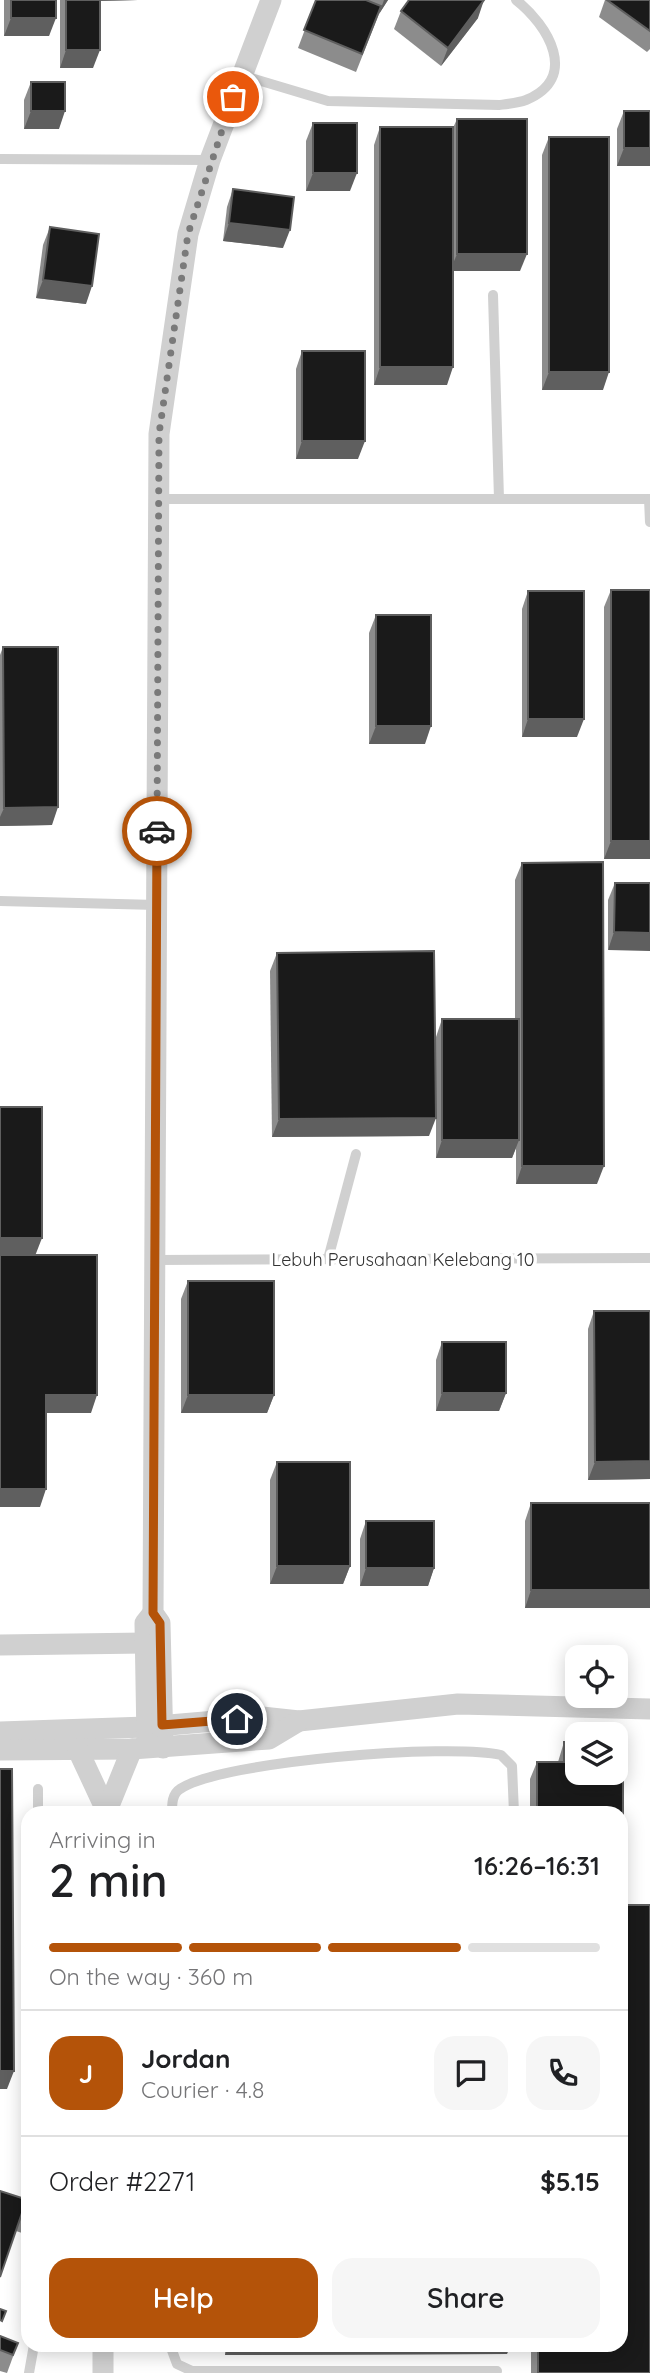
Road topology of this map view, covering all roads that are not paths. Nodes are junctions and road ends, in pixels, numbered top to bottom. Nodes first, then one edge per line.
1 (271, 0) edge
2 (516, 0) edge
3 (241, 75) junction
4 (0, 159) edge
5 (210, 160) junction
6 (493, 295) dead end
7 (159, 499) junction
8 (499, 499) junction
9 (650, 499) edge
10 (650, 522) edge
11 (0, 901) edge
12 (157, 905) junction
13 (356, 1154) dead end
14 (650, 1258) edge
15 (328, 1259) junction
16 (156, 1260) junction
17 (153, 1613) junction
18 (145, 1643) junction
19 (0, 1645) edge
20 (650, 1709) edge
21 (299, 1721) junction
22 (154, 1726) junction
23 (0, 1732) edge
24 (147, 1749) junction
25 (0, 1750) edge
26 (78, 1750) junction
27 (38, 1789) dead end
28 (38, 1806) edge
29 (104, 1806) edge
30 (109, 1806) edge
31 (172, 1806) edge
32 (514, 1806) edge
33 (33, 2352) edge
34 (103, 2352) edge
35 (173, 2352) edge
36 (497, 2371) edge
37 (29, 2373) edge
38 (103, 2373) edge

1 - 3 street
2 - 3 lane
3 - 5 street
4 - 5 lane
5 - 7 street
6 - 8 lane
7 - 8 lane
7 - 12 street
8 - 9 lane
9 - 10 lane
11 - 12 lane
12 - 16 street
13 - 15 lane
14 - 15 lane, Lebuh Perusahaan Kelebang 10
15 - 16 lane, Lebuh Perusahaan Kelebang 10
16 - 17 street
17 - 18 street
17 - 22 street
18 - 19 street
18 - 22 street
20 - 21 street
21 - 22 street
21 - 24 street
22 - 23 street
22 - 24 street
24 - 26 street
24 - 30 street
25 - 26 street
26 - 29 street
27 - 28 lane
31 - 32 lane
33 - 37 lane
34 - 38 street
35 - 36 lane

